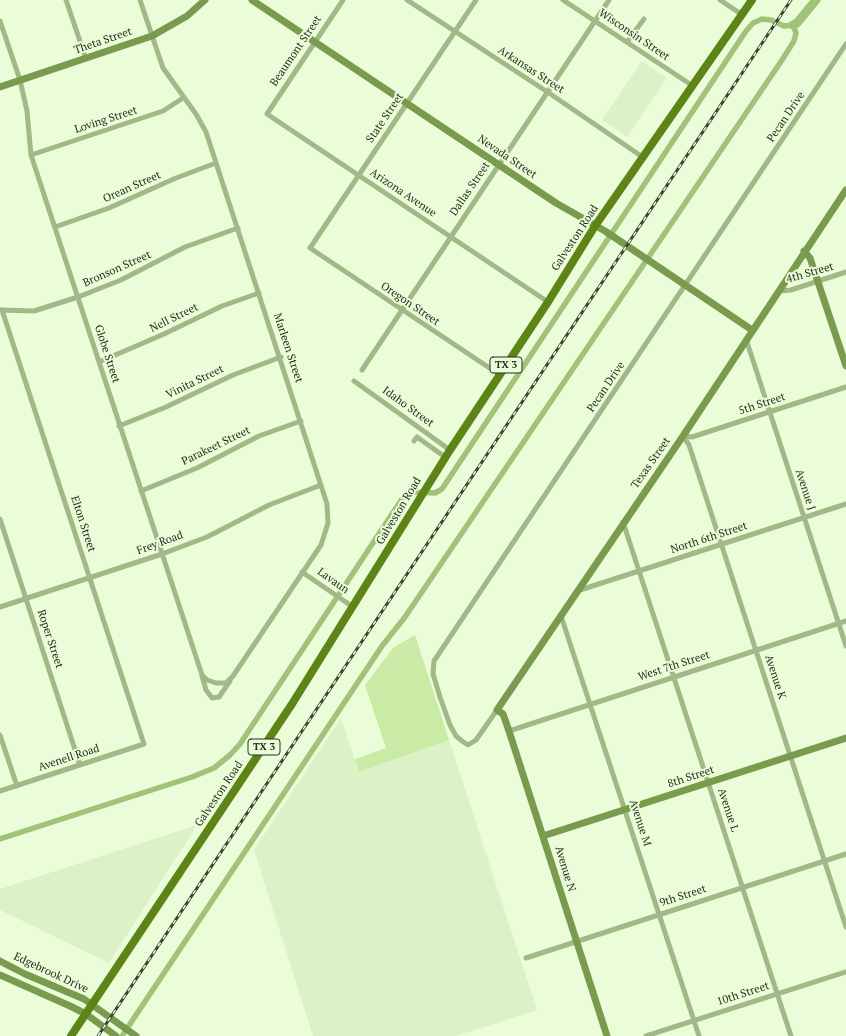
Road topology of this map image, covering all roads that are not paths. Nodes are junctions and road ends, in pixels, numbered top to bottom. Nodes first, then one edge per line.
1 (66, 0) edge
2 (140, 0) edge
3 (205, 0) edge
4 (252, 0) edge
5 (343, 0) edge
6 (407, 0) edge
7 (476, 0) edge
8 (564, 0) edge
9 (609, 0) edge
10 (720, 0) edge
11 (752, 0) edge
12 (741, 14) junction
13 (644, 19) dead end
14 (0, 21) edge
15 (595, 21) junction
16 (455, 32) junction
17 (152, 36) junction
18 (315, 42) junction
19 (627, 42) junction
20 (846, 44) edge
21 (86, 59) junction
22 (20, 80) junction
23 (693, 86) junction
24 (0, 87) edge
25 (548, 93) junction
26 (183, 98) junction
27 (407, 104) junction
28 (266, 114) joint
29 (31, 155) junction
30 (644, 158) junction
31 (216, 163) junction
32 (499, 165) junction
33 (359, 175) junction
34 (846, 190) edge
35 (595, 226) junction
36 (55, 227) junction
37 (238, 228) junction
38 (451, 237) junction
39 (310, 248) joint
40 (804, 251) junction
41 (846, 272) edge
42 (818, 282) junction
43 (686, 285) junction
44 (779, 291) junction
45 (259, 293) junction
46 (78, 297) junction
47 (548, 302) junction
48 (1, 310) edge
49 (402, 310) junction
50 (752, 330) junction
51 (746, 339) junction
52 (281, 357) junction
53 (99, 362) junction
54 (846, 366) edge
55 (362, 370) dead end
56 (500, 375) junction
57 (354, 381) dead end
58 (846, 387) edge
59 (770, 412) junction
60 (301, 421) junction
61 (120, 426) junction
62 (683, 436) junction
63 (414, 441) dead end
64 (448, 453) junction
65 (322, 485) junction
66 (141, 490) junction
67 (846, 504) edge
68 (804, 518) junction
69 (0, 519) edge
70 (623, 522) junction
71 (722, 544) junction
72 (162, 554) junction
73 (639, 571) junction
74 (302, 572) junction
75 (90, 578) junction
76 (577, 591) junction
77 (26, 598) junction
78 (353, 606) junction
79 (0, 607) edge
80 (561, 616) junction
81 (846, 621) edge
82 (838, 623) junction
83 (846, 646) edge
84 (756, 650) junction
85 (202, 675) junction
86 (233, 676) junction
87 (674, 677) junction
88 (590, 704) junction
89 (498, 710) junction
90 (509, 731) junction
91 (0, 735) edge
92 (846, 738) edge
93 (144, 744) joint
94 (468, 745) joint
95 (790, 756) junction
96 (80, 765) junction
97 (709, 783) junction
98 (17, 786) junction
99 (0, 791) edge
100 (625, 810) junction
101 (543, 836) junction
102 (846, 854) edge
103 (824, 860) junction
104 (742, 887) junction
105 (659, 914) junction
106 (846, 926) edge
107 (576, 941) junction
108 (526, 958) dead end
109 (0, 961) edge
110 (8, 966) junction
111 (846, 972) edge
112 (1, 976) edge
113 (777, 994) junction
114 (93, 1004) junction
115 (86, 1014) junction
116 (694, 1020) junction
117 (71, 1036) edge
118 (116, 1036) edge
119 (136, 1036) edge
120 (607, 1036) edge
121 (646, 1036) edge
122 (699, 1036) edge
123 (791, 1036) edge

1 - 21 street
2 - 17 street, Marleen Street
3 - 17 street, Theta Street
4 - 18 street, Nevada Street
5 - 18 street, Beaumont Street
6 - 16 street, Arkansas Street
7 - 16 street, State Street
8 - 15 street, Wisconsin Street
9 - 15 street, Dallas Street
10 - 12 street
11 - 12 main road, Galveston Road / TX 3
12 - 23 main road, Galveston Road / TX 3
13 - 19 street
14 - 22 street, Globe Street
15 - 19 street, Wisconsin Street
15 - 25 street, Dallas Street
16 - 25 street, Arkansas Street
16 - 27 street, State Street
17 - 21 street, Theta Street
17 - 26 street, Marleen Street
18 - 27 street, Nevada Street
18 - 28 street, Beaumont Street
19 - 23 street, Wisconsin Street
20 - 43 street, Pecan Drive
21 - 22 street, Theta Street
22 - 24 street, Theta Street
22 - 29 street, Globe Street
23 - 30 main road, Galveston Road / TX 3
25 - 30 street, Arkansas Street
25 - 32 street, Dallas Street
26 - 29 street, Loving Street
26 - 31 street, Marleen Street
27 - 32 street, Nevada Street
27 - 33 street, State Street
28 - 33 street, Arizona Avenue
29 - 36 street, Globe Street
30 - 35 main road, Galveston Road / TX 3
31 - 36 street, Orean Street
31 - 37 street, Marleen Street
32 - 35 street, Nevada Street
32 - 38 street, Dallas Street
33 - 38 street, Arizona Avenue
33 - 39 street, State Street
34 - 40 street, Texas Street
35 - 43 street, Nevada Street
35 - 47 main road, Galveston Road / TX 3
36 - 46 street, Globe Street
37 - 45 street, Marleen Street
37 - 46 street, Bronson Street
38 - 47 street, Arizona Avenue
38 - 49 street, Dallas Street
39 - 49 street, Oregon Street
40 - 42 street
40 - 44 street, Texas Street
41 - 42 street, 4th Street
42 - 44 street, 4th Street
42 - 54 street
43 - 50 street, Nevada Street
43 - 94 street, Pecan Drive
44 - 50 street, Texas Street
45 - 52 street, Marleen Street
45 - 53 street, Nell Street
46 - 48 street, Bronson Street
46 - 53 street, Globe Street
47 - 56 main road, Galveston Road / TX 3
48 - 75 street, Elton Street
49 - 55 street, Dallas Street
49 - 56 street, Oregon Street
50 - 51 street, Texas Street
51 - 59 street, Avenue J
51 - 62 street, Texas Street
52 - 60 street, Marleen Street
52 - 61 street, Vinita Street
53 - 61 street, Globe Street
56 - 64 main road, Galveston Road / TX 3
57 - 64 street, Idaho Street
58 - 59 street, 5th Street
59 - 62 street, 5th Street
59 - 68 street, Avenue J
60 - 65 street, Marleen Street
60 - 66 street, Parakeet Street
61 - 66 street, Globe Street
62 - 70 street, Texas Street
62 - 71 street, Avenue K
63 - 64 street
64 - 78 main road, Galveston Road / TX 3
65 - 72 street, Frey Road
65 - 74 street, Marleen Street
66 - 72 street, Globe Street
67 - 68 street, North 6th Street
68 - 71 street, North 6th Street
68 - 82 street, Avenue J
69 - 77 street, Roper Street
70 - 73 street, Avenue L
70 - 76 street, Texas Street
71 - 73 street, North 6th Street
71 - 84 street, Avenue K
72 - 75 street, Frey Road
72 - 85 street, Globe Street
73 - 76 street, North 6th Street
73 - 87 street, Avenue L
74 - 78 street, Lavaun
74 - 86 street, Marleen Street
75 - 77 street, Frey Road
75 - 93 street, Elton Street
76 - 80 street, Texas Street
77 - 79 street, Frey Road
77 - 96 street, Roper Street
78 - 114 main road, Galveston Road / TX 3
80 - 88 street, Avenue M
80 - 89 street, Texas Street
81 - 82 street, West 7th Street
82 - 83 street, Avenue J
82 - 84 street, West 7th Street
84 - 87 street, West 7th Street
84 - 95 street, Avenue K
85 - 86 street
85 - 86 street, Marleen Street
87 - 88 street, West 7th Street
87 - 97 street, Avenue L
88 - 90 street, West 7th Street
88 - 100 street, Avenue M
89 - 90 street, Avenue N
89 - 94 street, Texas Street
90 - 101 street, Avenue N
91 - 98 street
92 - 95 street, 8th Street
93 - 96 street, Avenell Road
95 - 97 street, 8th Street
95 - 103 street, Avenue K
96 - 98 street, Avenell Road
97 - 100 street, 8th Street
97 - 104 street, Avenue L
98 - 99 street, Avenell Road
100 - 101 street, 8th Street
100 - 105 street, Avenue M
101 - 107 street, Avenue N
102 - 103 street, 9th Street
103 - 104 street, 9th Street
103 - 106 street, Avenue K
104 - 105 street, 9th Street
104 - 113 street, Avenue L
105 - 107 street, 9th Street
105 - 116 street, Avenue M
107 - 108 street, 9th Street
107 - 120 street, Avenue N
109 - 110 street, Edgebrook Drive
110 - 112 street
110 - 114 street, Edgebrook Drive
111 - 113 street, 10th Street
112 - 115 street, Edgebrook Drive
113 - 116 street, 10th Street
113 - 123 street, Avenue L
114 - 115 main road, Galveston Road / TX 3
114 - 119 street, Edgebrook Drive
115 - 117 main road, Galveston Road / TX 3
115 - 118 street, Edgebrook Drive
116 - 121 street, 10th Street
116 - 122 street, Avenue M

